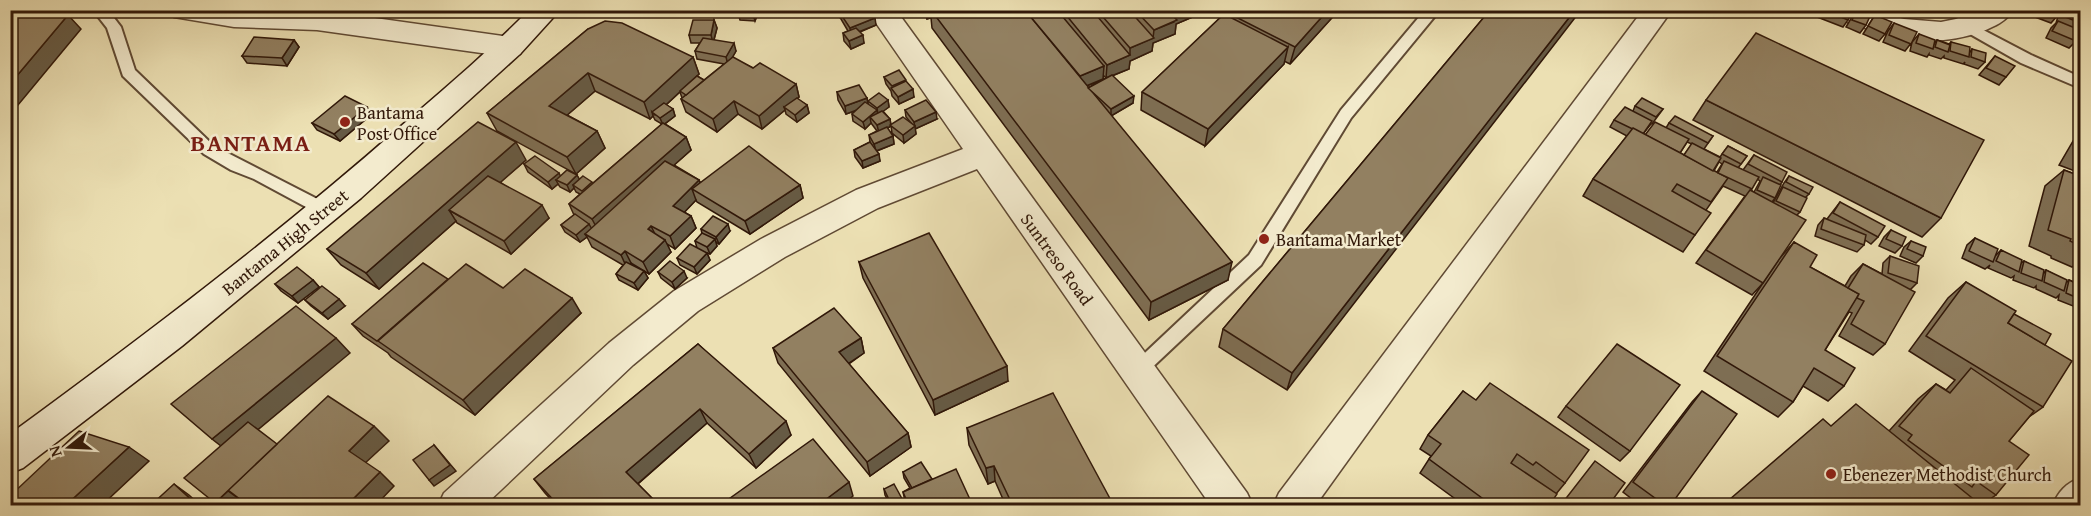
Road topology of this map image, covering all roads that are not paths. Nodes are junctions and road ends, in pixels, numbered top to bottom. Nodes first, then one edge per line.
1 (100, 10) edge
2 (184, 10) edge
3 (546, 10) edge
4 (881, 10) edge
5 (1433, 10) edge
6 (1658, 10) edge
7 (1844, 10) edge
8 (1999, 10) edge
9 (1968, 27) junction
10 (510, 47) junction
11 (2080, 83) edge
12 (982, 154) junction
13 (325, 210) junction
14 (1137, 371) junction
15 (10, 456) edge
16 (2080, 496) edge
17 (457, 506) edge
18 (1234, 506) edge
19 (1292, 506) edge
20 (2071, 506) edge

1 - 13 lane
2 - 10 street
3 - 10 street, Bantama High Street
4 - 12 street, Suntreso Road
5 - 14 lane
6 - 19 street
7 - 9 street
8 - 9 street
9 - 11 lane
10 - 13 street, Bantama High Street
12 - 14 street, Suntreso Road
12 - 17 street
13 - 15 street, Bantama High Street
14 - 18 street, Suntreso Road
16 - 20 street

